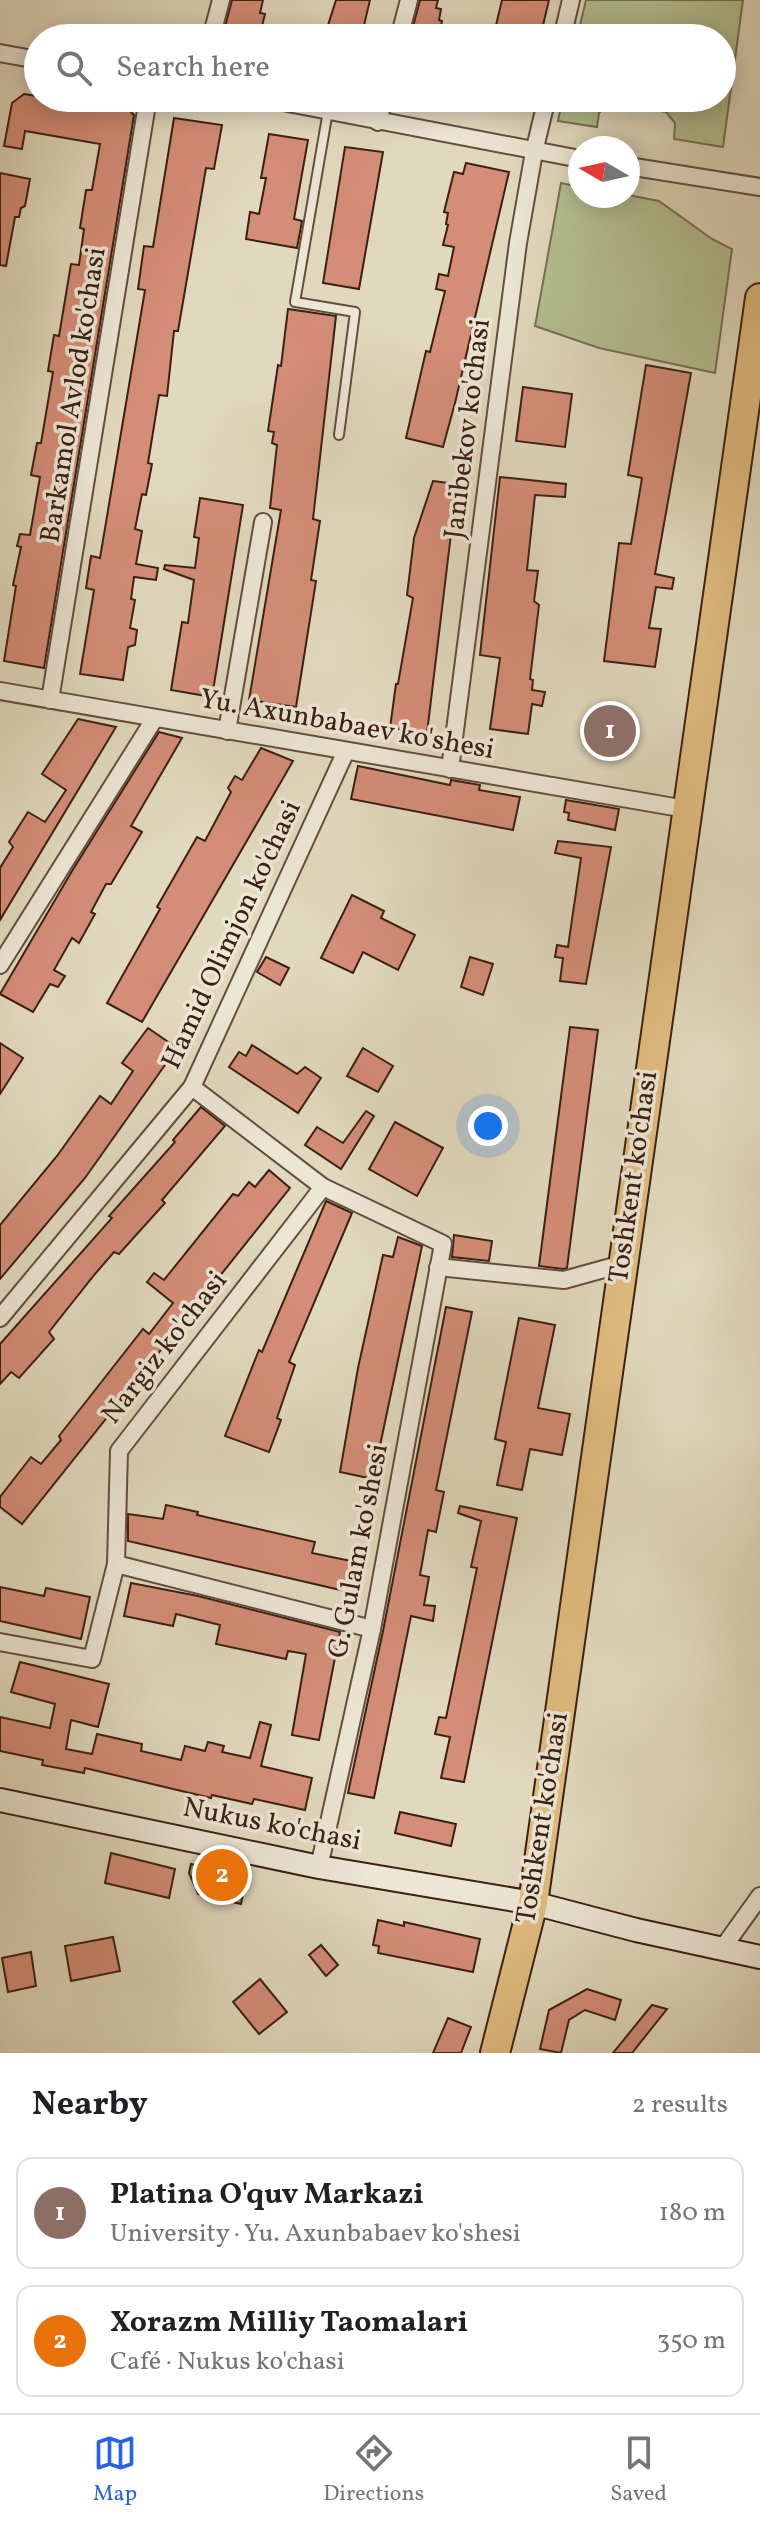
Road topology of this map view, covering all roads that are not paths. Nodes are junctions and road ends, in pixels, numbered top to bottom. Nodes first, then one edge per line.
1 (221, 0) edge
2 (409, 0) edge
3 (571, 0) edge
4 (215, 24) edge
5 (403, 24) edge
6 (565, 24) edge
7 (0, 53) edge
8 (24, 57) edge
9 (146, 112) edge
10 (328, 112) edge
11 (333, 112) edge
12 (380, 112) edge
13 (544, 112) edge
14 (378, 122) junction
15 (534, 152) junction
16 (568, 157) edge
17 (640, 168) edge
18 (760, 187) edge
19 (760, 298) edge
20 (339, 435) dead end
21 (263, 522) dead end
22 (0, 691) edge
23 (50, 700) junction
24 (155, 718) junction
25 (227, 731) junction
26 (346, 751) junction
27 (450, 769) junction
28 (686, 809) junction
29 (0, 965) edge
30 (192, 1087) junction
31 (323, 1187) junction
32 (622, 1264) junction
33 (438, 1267) junction
34 (0, 1318) edge
35 (116, 1564) junction
36 (372, 1629) junction
37 (0, 1642) edge
38 (0, 1800) edge
39 (319, 1867) junction
40 (760, 1896) edge
41 (533, 1903) junction
42 (722, 1949) junction
43 (760, 1957) edge
44 (495, 2053) edge

1 - 4 street
2 - 5 street
3 - 6 street
7 - 8 street
9 - 23 street, Barkamol Avlod ko'chasi
10 - 20 lane
11 - 14 street
12 - 14 street
13 - 15 street, Janibekov ko'chasi
14 - 15 street
15 - 16 street
15 - 27 street, Janibekov ko'chasi
17 - 18 street
19 - 28 highway, Toshkent ko'chasi
21 - 25 street
22 - 23 street, Yu. Axunbabaev ko'shesi
23 - 24 street, Yu. Axunbabaev ko'shesi
24 - 25 street, Yu. Axunbabaev ko'shesi
24 - 29 street
25 - 26 street, Yu. Axunbabaev ko'shesi
26 - 27 street, Yu. Axunbabaev ko'shesi
26 - 30 street, Hamid Olimjon ko'chasi
27 - 28 street, Yu. Axunbabaev ko'shesi
28 - 32 highway, Toshkent ko'chasi
30 - 31 street
30 - 34 street, Hamid Olimjon ko'chasi
31 - 33 street, G. Gulam ko'shesi
31 - 35 street, Nargiz ko'chasi
32 - 33 street
32 - 41 highway, Toshkent ko'chasi
33 - 36 street, G. Gulam ko'shesi
35 - 36 street
35 - 37 street, Nargiz ko'chasi
36 - 39 street, G. Gulam ko'shesi
38 - 39 main road, Nukus ko'chasi
39 - 41 main road, Nukus ko'chasi
40 - 42 street
41 - 42 main road, Nukus ko'chasi
41 - 44 highway, Toshkent ko'chasi
42 - 43 main road, Nukus ko'chasi

